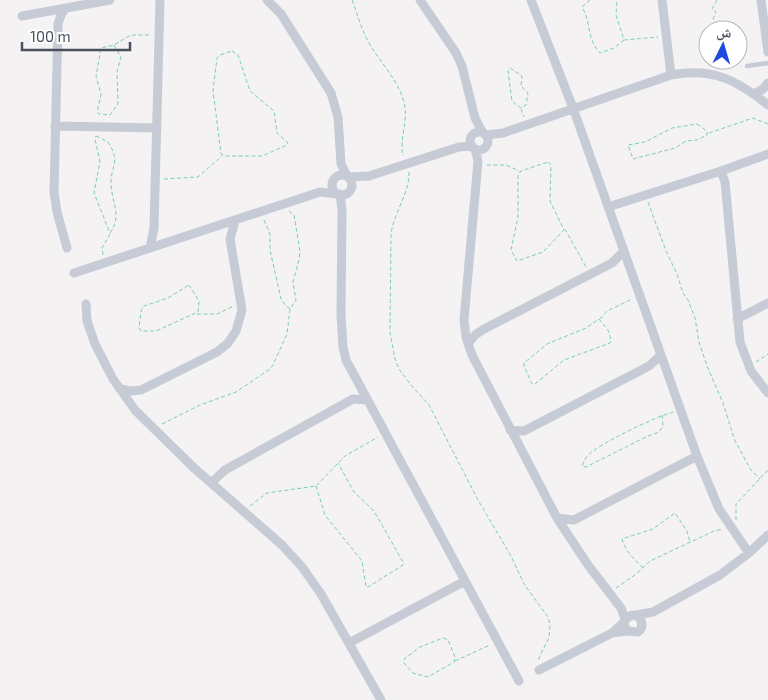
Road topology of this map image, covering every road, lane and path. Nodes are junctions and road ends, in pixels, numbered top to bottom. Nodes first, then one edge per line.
1 (110, 0) edge
2 (160, 0) edge
3 (267, 0) edge
4 (352, 0) edge
5 (420, 0) edge
6 (531, 0) edge
7 (590, 0) edge
8 (617, 0) edge
9 (662, 0) edge
10 (717, 0) edge
11 (761, 0) edge
12 (66, 8) junction
13 (44, 12) junction
14 (22, 16) dead end
15 (714, 20) edge
16 (58, 24) junction
17 (159, 35) junction
18 (666, 36) junction
19 (624, 40) junction
20 (114, 45) junction
21 (768, 52) edge
22 (768, 63) edge
23 (748, 66) edge
24 (671, 75) junction
25 (768, 83) edge
26 (754, 94) junction
27 (768, 105) edge
28 (521, 108) junction
29 (573, 108) junction
30 (527, 124) junction
31 (768, 124) edge
32 (55, 126) junction
33 (157, 128) junction
34 (708, 133) junction
35 (479, 141) junction
36 (768, 154) edge
37 (223, 156) junction
38 (406, 163) junction
39 (341, 164) junction
40 (478, 164) junction
41 (721, 171) junction
42 (520, 172) junction
43 (369, 176) junction
44 (348, 177) junction
45 (335, 178) junction
46 (156, 179) junction
47 (320, 192) junction
48 (344, 193) junction
49 (645, 195) junction
50 (285, 204) junction
51 (608, 207) junction
52 (261, 212) junction
53 (235, 221) junction
54 (217, 226) junction
55 (154, 228) junction
56 (565, 229) junction
57 (110, 233) junction
58 (230, 239) junction
59 (166, 243) junction
60 (67, 248) dead end
61 (150, 248) junction
62 (624, 251) junction
63 (105, 263) junction
64 (612, 263) junction
65 (629, 265) junction
66 (74, 273) dead end
67 (590, 274) junction
68 (640, 295) junction
69 (241, 303) junction
70 (768, 303) edge
71 (86, 304) dead end
72 (290, 309) junction
73 (196, 314) junction
74 (600, 319) junction
75 (737, 319) junction
76 (464, 320) junction
77 (484, 329) junction
78 (468, 344) junction
79 (768, 354) edge
80 (661, 355) junction
81 (649, 366) junction
82 (665, 367) junction
83 (749, 367) junction
84 (360, 386) junction
85 (119, 388) junction
86 (141, 390) junction
87 (768, 393) edge
88 (353, 399) junction
89 (367, 400) junction
90 (135, 410) junction
91 (681, 411) junction
92 (662, 416) junction
93 (153, 429) junction
94 (510, 430) junction
95 (524, 430) junction
96 (385, 432) junction
97 (518, 444) junction
98 (697, 456) junction
99 (338, 463) junction
100 (768, 470) edge
101 (760, 479) junction
102 (211, 483) junction
103 (316, 486) junction
104 (244, 511) junction
105 (556, 518) junction
106 (574, 520) junction
107 (728, 523) junction
108 (768, 534) edge
109 (568, 537) junction
110 (690, 543) junction
111 (750, 553) junction
112 (643, 568) junction
113 (465, 581) junction
114 (610, 593) junction
115 (653, 612) junction
116 (629, 621) junction
117 (642, 627) junction
118 (498, 641) junction
119 (349, 643) junction
120 (454, 661) junction
121 (539, 670) joint
122 (519, 681) dead end
123 (381, 700) edge

1 - 12 street
2 - 17 street
3 - 39 street
4 - 38 path
5 - 35 street
6 - 29 street
7 - 19 path
8 - 19 path
9 - 18 street
10 - 15 path
11 - 21 street
12 - 13 street
12 - 16 street
13 - 14 street
13 - 16 street
16 - 32 street
17 - 20 path
17 - 33 street
18 - 19 path
18 - 24 street
20 - 20 path
22 - 23 lane
24 - 26 street
24 - 29 street
25 - 26 street
26 - 27 street
28 - 28 path
28 - 30 path
29 - 30 street
29 - 51 street
30 - 35 street
31 - 34 path
32 - 33 street
32 - 60 street
33 - 46 street
34 - 34 path
35 - 38 street
35 - 40 street
36 - 41 street
37 - 37 path
37 - 46 path
38 - 43 street
38 - 121 path
39 - 44 street
39 - 45 street
40 - 42 path
40 - 76 street
41 - 49 street
41 - 75 street
42 - 56 path
42 - 56 path
43 - 44 street
43 - 48 street
44 - 45 street
44 - 48 street
45 - 47 street
45 - 48 street
46 - 55 street
47 - 48 street
47 - 50 street
48 - 84 street
49 - 51 street
49 - 101 path
50 - 52 street
50 - 72 path
51 - 62 street
52 - 53 street
52 - 72 path
53 - 54 street
53 - 58 street
54 - 58 street
54 - 59 street
55 - 59 street
55 - 61 street
56 - 67 path
57 - 57 path
57 - 63 path
58 - 69 street
59 - 61 street
61 - 63 street
62 - 64 street
62 - 65 street
63 - 66 street
64 - 65 street
64 - 67 street
65 - 68 street
67 - 77 street
68 - 74 path
68 - 80 street
69 - 73 path
69 - 86 street
70 - 75 street
71 - 85 street
72 - 93 path
73 - 73 path
74 - 74 path
75 - 83 street
76 - 77 street
76 - 78 street
77 - 78 street
78 - 94 street
79 - 83 path
80 - 81 street
80 - 82 street
81 - 82 street
81 - 95 street
82 - 91 street
83 - 87 street
84 - 88 street
84 - 89 street
85 - 86 street
85 - 90 street
86 - 90 street
88 - 89 street
88 - 102 street
89 - 96 street
90 - 93 street
91 - 92 path
91 - 98 street
92 - 92 path
93 - 102 street
94 - 95 street
94 - 97 street
95 - 97 street
96 - 99 path
96 - 113 street
97 - 105 street
98 - 106 street
98 - 107 street
99 - 103 path
99 - 103 path
100 - 101 path
101 - 107 path
102 - 104 street
103 - 104 path
104 - 119 street
105 - 106 street
105 - 109 street
106 - 109 street
107 - 110 path
107 - 111 street
108 - 111 street
109 - 114 street
110 - 112 path
110 - 112 path
111 - 115 street
112 - 114 path
113 - 118 street
113 - 119 street
114 - 116 street
115 - 116 street
115 - 117 street
116 - 117 street
116 - 117 street
116 - 121 street
118 - 120 path
118 - 122 street
119 - 123 street
120 - 120 path

